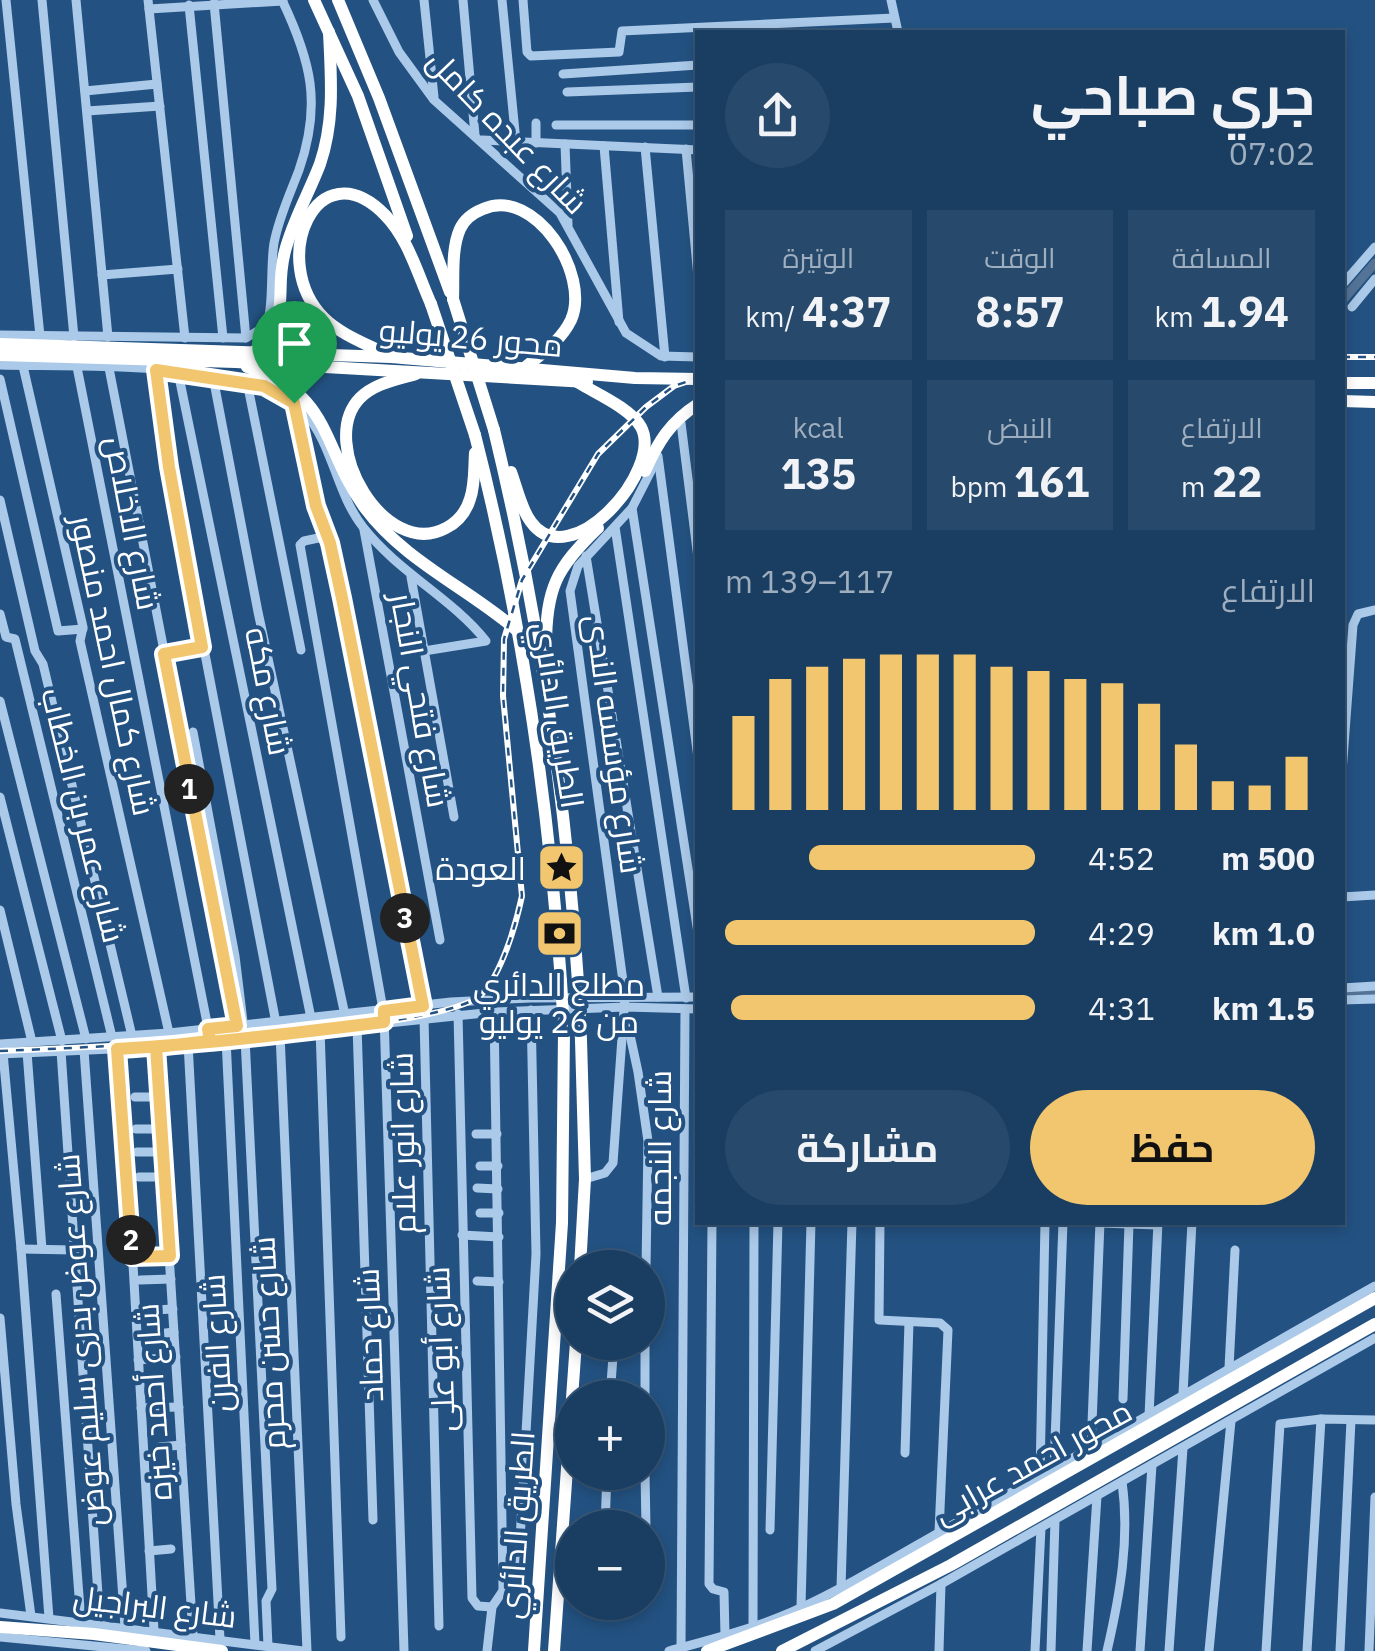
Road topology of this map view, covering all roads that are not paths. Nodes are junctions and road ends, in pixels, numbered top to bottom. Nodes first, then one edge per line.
1 (6, 0) edge
2 (42, 0) edge
3 (76, 0) edge
4 (338, 0) edge
5 (373, 0) edge
6 (424, 0) edge
7 (462, 0) edge
8 (502, 0) edge
9 (523, 0) edge
10 (891, 0) edge
11 (282, 1) edge
12 (314, 1) edge
13 (208, 2) edge
14 (236, 2) edge
15 (172, 3) edge
16 (148, 4) edge
17 (190, 5) junction
18 (894, 18) junction
19 (897, 30) edge
20 (328, 32) junction
21 (695, 65) edge
22 (563, 74) dead end
23 (157, 84) junction
24 (695, 86) edge
25 (85, 91) junction
26 (567, 92) dead end
27 (434, 100) junction
28 (160, 106) junction
29 (87, 111) junction
30 (536, 123) dead end
31 (556, 124) dead end
32 (695, 125) edge
33 (478, 137) junction
34 (516, 142) junction
35 (536, 143) junction
36 (566, 144) junction
37 (604, 146) junction
38 (645, 147) junction
39 (692, 149) edge
40 (695, 212) edge
41 (568, 225) junction
42 (1375, 247) edge
43 (178, 269) junction
44 (102, 275) junction
45 (1375, 279) edge
46 (1345, 282) edge
47 (453, 298) junction
48 (431, 304) junction
49 (1352, 307) dead end
50 (620, 325) junction
51 (0, 333) edge
52 (40, 336) junction
53 (74, 337) junction
54 (108, 337) junction
55 (185, 338) junction
56 (223, 338) junction
57 (246, 338) junction
58 (0, 344) edge
59 (255, 351) junction
60 (0, 355) edge
61 (695, 356) edge
62 (391, 357) junction
63 (664, 357) junction
64 (236, 362) junction
65 (0, 365) edge
66 (24, 366) junction
67 (77, 368) junction
68 (108, 368) junction
69 (523, 369) junction
70 (156, 370) junction
71 (428, 371) junction
72 (178, 372) junction
73 (213, 377) junction
74 (0, 379) edge
75 (695, 379) edge
76 (248, 382) junction
77 (576, 382) junction
78 (1345, 383) edge
79 (1375, 383) edge
80 (695, 386) edge
81 (1345, 401) edge
82 (1375, 402) edge
83 (294, 403) junction
84 (695, 410) edge
85 (695, 411) edge
86 (680, 424) junction
87 (494, 430) junction
88 (476, 435) junction
89 (658, 456) junction
90 (0, 500) edge
91 (632, 508) junction
92 (614, 527) junction
93 (364, 529) junction
94 (328, 536) junction
95 (695, 536) edge
96 (586, 556) junction
97 (411, 577) junction
98 (1375, 610) edge
99 (0, 614) edge
100 (83, 629) junction
101 (542, 631) junction
102 (521, 636) junction
103 (202, 647) junction
104 (301, 650) dead end
105 (424, 652) junction
106 (164, 654) junction
107 (0, 701) edge
108 (218, 728) junction
109 (193, 732) junction
110 (1345, 732) edge
111 (179, 734) junction
112 (695, 735) edge
113 (0, 797) edge
114 (454, 817) dead end
115 (1375, 895) edge
116 (1345, 897) edge
117 (0, 910) edge
118 (695, 915) edge
119 (440, 940) dead end
120 (1375, 986) edge
121 (1345, 988) edge
122 (658, 997) junction
123 (692, 998) edge
124 (1375, 999) edge
125 (1345, 1000) edge
126 (625, 1002) junction
127 (423, 1006) junction
128 (685, 1009) junction
129 (695, 1009) edge
130 (531, 1010) junction
131 (494, 1012) junction
132 (458, 1014) junction
133 (345, 1015) junction
134 (384, 1017) junction
135 (311, 1018) junction
136 (424, 1018) junction
137 (276, 1022) junction
138 (624, 1023) junction
139 (357, 1025) junction
140 (208, 1029) junction
141 (320, 1029) junction
142 (243, 1031) junction
143 (169, 1032) junction
144 (280, 1034) junction
145 (132, 1036) junction
146 (112, 1038) junction
147 (226, 1039) junction
148 (210, 1041) junction
149 (32, 1042) junction
150 (188, 1043) junction
151 (85, 1045) junction
152 (62, 1046) junction
153 (156, 1047) junction
154 (117, 1049) junction
155 (1, 1050) edge
156 (27, 1052) junction
157 (135, 1097) dead end
158 (160, 1098) junction
159 (136, 1129) dead end
160 (162, 1130) junction
161 (476, 1134) dead end
162 (498, 1134) junction
163 (137, 1152) dead end
164 (163, 1152) junction
165 (480, 1166) dead end
166 (498, 1166) junction
167 (164, 1176) junction
168 (140, 1177) dead end
169 (585, 1179) junction
170 (477, 1188) dead end
171 (498, 1189) junction
172 (480, 1213) dead end
173 (499, 1214) junction
174 (712, 1225) edge
175 (754, 1225) edge
176 (778, 1225) edge
177 (811, 1225) edge
178 (852, 1225) edge
179 (880, 1225) edge
180 (1045, 1225) edge
181 (1063, 1225) edge
182 (1100, 1225) edge
183 (1129, 1225) edge
184 (1158, 1225) edge
185 (1192, 1225) edge
186 (462, 1235) junction
187 (499, 1237) junction
188 (22, 1248) junction
189 (42, 1249) junction
190 (74, 1250) junction
191 (581, 1250) edge
192 (646, 1250) edge
193 (1234, 1250) dead end
194 (170, 1256) junction
195 (132, 1257) junction
196 (171, 1279) junction
197 (140, 1280) dead end
198 (476, 1280) dead end
199 (499, 1282) junction
200 (1375, 1286) edge
201 (56, 1294) dead end
202 (1375, 1298) edge
203 (173, 1308) junction
204 (136, 1311) junction
205 (0, 1318) edge
206 (908, 1322) junction
207 (1375, 1324) edge
208 (174, 1332) junction
209 (149, 1334) dead end
210 (1375, 1338) edge
211 (176, 1358) junction
212 (138, 1360) junction
213 (575, 1360) edge
214 (1229, 1368) junction
215 (1183, 1394) junction
216 (1123, 1399) dead end
217 (179, 1407) junction
218 (141, 1408) junction
219 (1149, 1416) junction
220 (1321, 1419) junction
221 (1352, 1420) junction
222 (1375, 1420) edge
223 (1231, 1421) junction
224 (181, 1445) junction
225 (160, 1447) dead end
226 (1183, 1448) junction
227 (1091, 1450) junction
228 (905, 1453) dead end
229 (1152, 1465) junction
230 (1054, 1470) junction
231 (1040, 1477) junction
232 (1122, 1482) junction
233 (1097, 1496) junction
234 (1375, 1498) edge
235 (373, 1520) dead end
236 (1055, 1520) junction
237 (1041, 1528) junction
238 (770, 1530) dead end
239 (939, 1532) junction
240 (171, 1549) dead end
241 (149, 1551) junction
242 (941, 1584) junction
243 (503, 1588) junction
244 (841, 1588) junction
245 (492, 1607) junction
246 (801, 1607) junction
247 (0, 1613) edge
248 (28, 1616) junction
249 (49, 1618) junction
250 (81, 1622) junction
251 (100, 1624) junction
252 (439, 1626) dead end
253 (753, 1626) junction
254 (125, 1627) junction
255 (154, 1630) junction
256 (3, 1634) edge
257 (193, 1636) junction
258 (725, 1636) junction
259 (341, 1637) dead end
260 (27, 1639) junction
261 (255, 1644) junction
262 (221, 1645) edge
263 (42, 1646) edge
264 (268, 1646) junction
265 (837, 1646) edge
266 (65, 1647) edge
267 (91, 1648) edge
268 (682, 1648) junction
269 (134, 1650) edge
270 (11, 1651) edge
271 (28, 1651) edge
272 (146, 1651) edge
273 (305, 1651) edge
274 (404, 1651) edge
275 (487, 1651) edge
276 (534, 1651) edge
277 (554, 1651) edge
278 (669, 1651) edge
279 (707, 1651) edge
280 (782, 1651) edge
281 (815, 1651) edge
282 (939, 1651) edge
283 (1035, 1651) edge
284 (1050, 1651) edge
285 (1087, 1651) edge
286 (1107, 1651) edge
287 (1140, 1651) edge
288 (1169, 1651) edge
289 (1209, 1651) edge
290 (1266, 1651) edge
291 (1306, 1651) edge
292 (1340, 1651) edge
293 (1369, 1651) edge

1 - 52 street
2 - 53 street
3 - 25 street
4 - 47 highway, الطريق الدائري
5 - 27 street, شارع عبده كامل
6 - 27 street
7 - 33 street
8 - 34 street
9 - 18 street
10 - 18 street
11 - 14 street
11 - 57 street
12 - 20 highway, الطريق الدائري
13 - 14 street
13 - 17 street
13 - 57 street
15 - 16 street
15 - 17 street
16 - 23 street
17 - 56 street
18 - 19 street
20 - 48 highway, الطريق الدائري
20 - 59 highway
21 - 22 street
23 - 25 street
23 - 28 street
24 - 26 street
25 - 29 street
27 - 33 street, شارع عبده كامل
28 - 29 street
28 - 43 street
29 - 44 street
30 - 35 street
31 - 32 street
33 - 34 street
33 - 41 street, شارع عبده كامل
34 - 35 street
35 - 36 street
36 - 37 street
36 - 41 street
37 - 38 street
37 - 50 street
38 - 39 street
38 - 63 street
39 - 40 street
41 - 50 street, شارع عبده كامل
42 - 46 street
43 - 44 street
43 - 55 street
44 - 54 street
45 - 49 street
47 - 69 highway
47 - 87 highway, الطريق الدائري, bridge
48 - 62 highway
48 - 88 highway, الطريق الدائري, bridge
50 - 63 street, شارع عبده كامل
51 - 52 street
52 - 53 street
53 - 54 street
54 - 55 street
55 - 56 street
56 - 57 street
58 - 59 highway, محور 26 يوليو
59 - 62 highway, محور 26 يوليو
60 - 64 highway, محور 26 يوليو
61 - 63 street
62 - 69 highway, محور 26 يوليو
64 - 71 highway, محور 26 يوليو
64 - 102 highway
65 - 66 street
66 - 67 street
66 - 100 street, شارع كمال احمد منصور
67 - 68 street
67 - 140 street, شارع الاخلاص
68 - 70 street
68 - 106 street
69 - 75 highway, محور 26 يوليو
70 - 72 street
70 - 103 street
71 - 77 highway, محور 26 يوليو
71 - 88 highway
72 - 73 street
72 - 135 street, شارع مكه
73 - 76 street
73 - 133 street
74 - 100 street
76 - 83 street
76 - 104 street
77 - 80 highway, محور 26 يوليو
77 - 87 highway
78 - 79 highway
81 - 82 highway
83 - 93 street
83 - 94 street
84 - 101 highway
85 - 86 street, شارع مؤسسه الندى
86 - 89 street, شارع مؤسسه الندى
86 - 95 street
87 - 101 highway, الطريق الدائري
88 - 102 highway, الطريق الدائري
89 - 91 street, شارع مؤسسه الندى
89 - 112 street
90 - 145 street
91 - 92 street, شارع مؤسسه الندى
91 - 118 street
92 - 96 street, شارع مؤسسه الندى
92 - 123 street
93 - 97 street
93 - 119 street, شارع فتحي النجار
94 - 127 street
94 - 134 street, شارع حماد
96 - 122 street
96 - 126 street, شارع مؤسسه الندى
97 - 105 street
97 - 105 street
98 - 110 street
99 - 146 street, شارع عمر بن الخطاب
100 - 143 street, شارع كمال احمد منصور
101 - 169 highway, الطريق الدائري, bridge
102 - 276 highway, الطريق الدائري, bridge
103 - 106 street
103 - 108 street
105 - 114 street
106 - 111 street
107 - 151 street, شارع عوض بدرى سليم عوض
108 - 109 street
108 - 137 street
109 - 111 street
109 - 142 street
111 - 142 street
113 - 152 street
115 - 116 street
117 - 149 street
120 - 121 street
122 - 123 street
122 - 126 street
124 - 125 street
126 - 127 street
126 - 128 street
126 - 130 street
126 - 138 street, شارع مؤسسه الندى
127 - 134 street
128 - 129 street
128 - 268 street, شارع النجمه
130 - 131 street
130 - 243 street
131 - 132 street
131 - 162 street
132 - 136 street
132 - 186 street, شارع أبو على
133 - 134 street
133 - 135 street
134 - 136 street
134 - 139 street
134 - 274 street, شارع حماد
135 - 137 street
136 - 252 street, شارع انور علام
137 - 142 street
138 - 169 street, شارع مؤسسه الندى
138 - 192 street
139 - 141 street
139 - 235 street
140 - 142 street
140 - 143 street
140 - 148 street, شارع الاخلاص
141 - 144 street
141 - 259 street
142 - 144 street
142 - 147 street
142 - 264 street
143 - 145 street
144 - 273 street, شارع حسن محرم
145 - 146 street
146 - 151 street
147 - 148 street
147 - 261 street, شارع الفرن
148 - 150 street
149 - 152 street
149 - 155 street
150 - 153 street
150 - 262 street
151 - 152 street
151 - 154 street
151 - 254 street, شارع عوض بدرى سليم عوض
152 - 156 street
152 - 190 street
153 - 154 street
153 - 158 street, شارع أحمد خيزه
154 - 195 street
155 - 156 street
155 - 188 street
156 - 189 street
157 - 158 street
158 - 160 street, شارع أحمد خيزه
159 - 160 street
160 - 164 street, شارع أحمد خيزه
161 - 162 street
162 - 166 street
163 - 164 street
164 - 167 street, شارع أحمد خيزه
165 - 166 street
166 - 171 street
167 - 168 street
167 - 194 street, شارع أحمد خيزه
169 - 191 highway, الطريق الدائري
170 - 171 street
171 - 173 street
172 - 173 street
173 - 187 street
174 - 258 street
175 - 253 street
176 - 238 street
177 - 246 street
178 - 244 street
179 - 206 street
180 - 231 street
181 - 230 street
182 - 227 street
183 - 216 street
184 - 219 street
185 - 215 street
186 - 187 street
186 - 245 street, شارع أبو على
187 - 199 street
188 - 189 street
188 - 249 street
189 - 190 street
190 - 251 street
193 - 214 street
194 - 195 street
194 - 196 street, شارع أحمد خيزه
195 - 204 street
196 - 197 street
196 - 203 street, شارع أحمد خيزه
198 - 199 street
199 - 243 street
200 - 214 street
201 - 250 street
202 - 279 highway, محور احمد عرابى
203 - 204 street
203 - 208 street, شارع أحمد خيزه
204 - 212 street
205 - 248 street
206 - 228 street
206 - 239 street
207 - 280 highway, محور احمد عرابى
208 - 209 street
208 - 211 street, شارع أحمد خيزه
210 - 223 street
211 - 212 street
211 - 217 street, شارع أحمد خيزه
212 - 218 street
213 - 277 highway, الطريق الدائري
214 - 215 street
215 - 219 street
217 - 218 street
217 - 224 street, شارع أحمد خيزه
218 - 241 street
219 - 227 street
220 - 221 street
220 - 290 street
220 - 291 street
221 - 222 street
221 - 292 street
223 - 226 street
223 - 289 street
224 - 225 street
224 - 257 street, شارع أحمد خيزه
226 - 229 street
226 - 288 street
227 - 230 street
229 - 232 street
229 - 287 street
230 - 231 street
231 - 239 street
232 - 233 street
232 - 286 street
233 - 236 street
233 - 285 street
234 - 293 street
236 - 237 street
236 - 284 street
237 - 242 street
237 - 283 street
239 - 244 street
240 - 241 street
241 - 255 street
242 - 265 street
242 - 282 street
243 - 245 street
244 - 246 street
245 - 275 street
246 - 253 street
247 - 248 street, شارع البراجيل
248 - 249 street, شارع البراجيل
248 - 260 street
249 - 250 street, شارع البراجيل
250 - 251 street, شارع البراجيل
251 - 254 street, شارع البراجيل
253 - 258 street
254 - 255 street, شارع البراجيل
255 - 257 street, شارع البراجيل
256 - 260 street, شارع البراجيل
256 - 262 highway, bridge
256 - 270 street
257 - 262 street, شارع البراجيل
258 - 268 street
260 - 263 street, شارع البراجيل
260 - 271 street
261 - 262 street, شارع البراجيل
261 - 264 street, شارع البراجيل
263 - 266 street, شارع البراجيل
264 - 273 street, شارع البراجيل
265 - 281 street
266 - 267 street, شارع البراجيل
267 - 269 street, شارع البراجيل
268 - 278 street
269 - 272 street, شارع البراجيل

